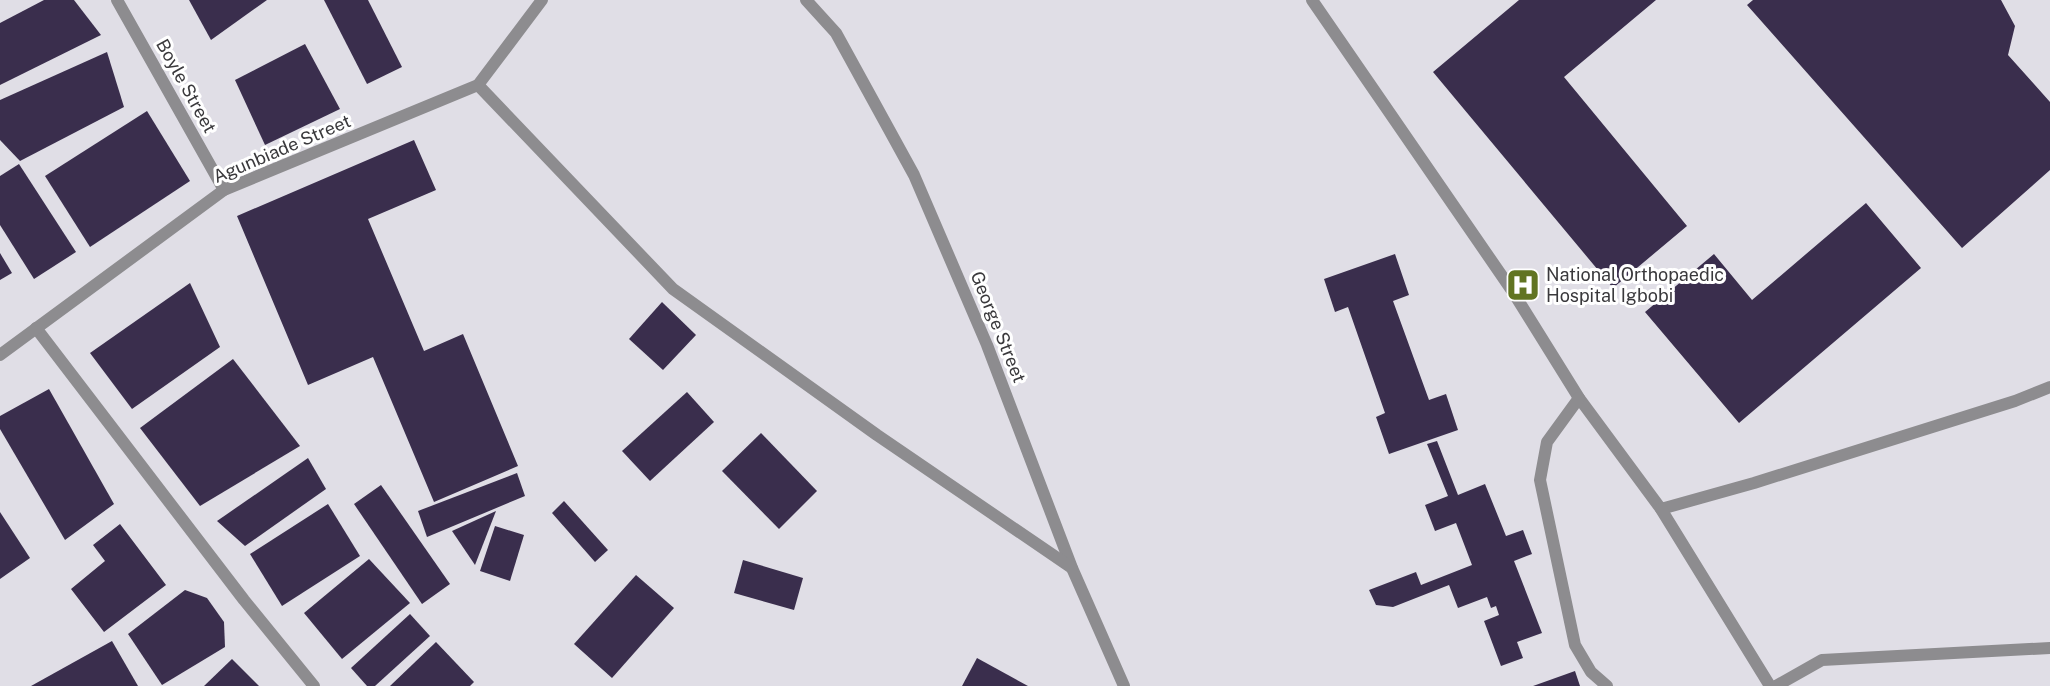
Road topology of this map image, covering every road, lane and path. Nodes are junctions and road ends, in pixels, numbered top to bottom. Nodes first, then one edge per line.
1 (117, 0) edge
2 (542, 0) edge
3 (806, 0) edge
4 (1312, 0) edge
5 (478, 86) junction
6 (224, 190) junction
7 (36, 328) junction
8 (0, 355) edge
9 (2050, 387) edge
10 (1579, 398) junction
11 (1662, 508) junction
12 (1072, 568) junction
13 (2050, 648) edge
14 (314, 686) edge
15 (1124, 686) edge
16 (1607, 686) edge
17 (1770, 686) edge
18 (1776, 686) edge

1 - 6 street, Boyle Street
2 - 5 street
3 - 12 street, George Street
4 - 10 street
5 - 6 street, Agunbiade Street
5 - 12 street
6 - 7 street, Agunbiade Street
7 - 8 street, Agunbiade Street
7 - 14 street
9 - 11 street
10 - 11 street
10 - 16 street
11 - 17 street
12 - 15 street, George Street
13 - 18 street

